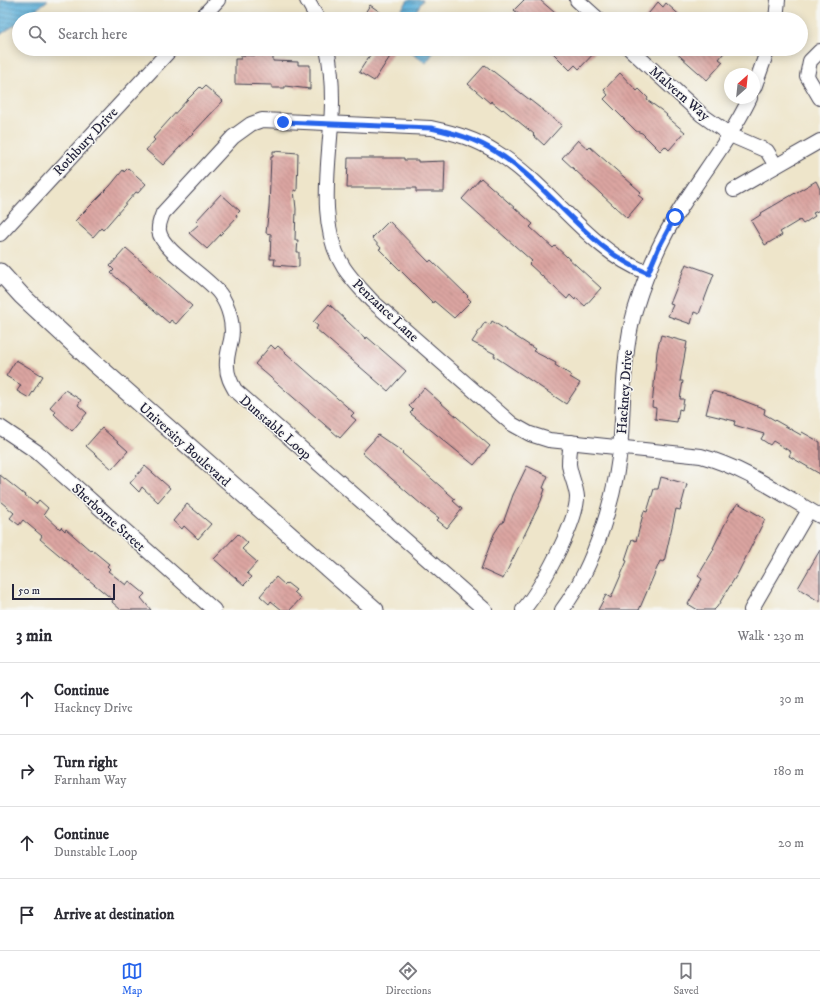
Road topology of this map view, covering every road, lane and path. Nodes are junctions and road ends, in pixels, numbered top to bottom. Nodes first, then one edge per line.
1 (218, 0) edge
2 (307, 0) edge
3 (577, 0) edge
4 (778, 0) edge
5 (207, 12) edge
6 (314, 12) edge
7 (590, 12) edge
8 (777, 12) edge
9 (820, 51) edge
10 (165, 56) edge
11 (328, 56) edge
12 (638, 56) edge
13 (765, 56) edge
14 (760, 71) edge
15 (820, 98) edge
16 (747, 104) edge
17 (331, 124) junction
18 (730, 134) junction
19 (820, 141) edge
20 (776, 166) junction
21 (734, 190) dead end
22 (0, 234) edge
23 (0, 272) edge
24 (648, 273) junction
25 (0, 427) edge
26 (571, 442) junction
27 (620, 447) junction
28 (814, 513) edge
29 (214, 610) edge
30 (375, 610) edge
31 (484, 610) edge
32 (522, 610) edge
33 (562, 610) edge
34 (751, 610) edge

1 - 5 street
2 - 6 street
3 - 7 street
4 - 8 street
9 - 15 street
10 - 22 street, Rothbury Drive
11 - 17 street, Penzance Lane
12 - 18 street, Malvern Way
13 - 14 street
16 - 18 street, Hackney Drive
17 - 24 street, Dunstable Loop
17 - 26 street, Penzance Lane
17 - 31 street, Dunstable Loop
18 - 20 street, Malvern Way
18 - 24 street, Hackney Drive
19 - 20 street
20 - 21 street
23 - 30 street, University Boulevard
24 - 27 street, Hackney Drive
25 - 29 street, Sherborne Street
26 - 27 street, Penzance Lane
26 - 32 street
27 - 28 street, Penzance Lane
27 - 33 street, Hackney Drive
28 - 34 street

